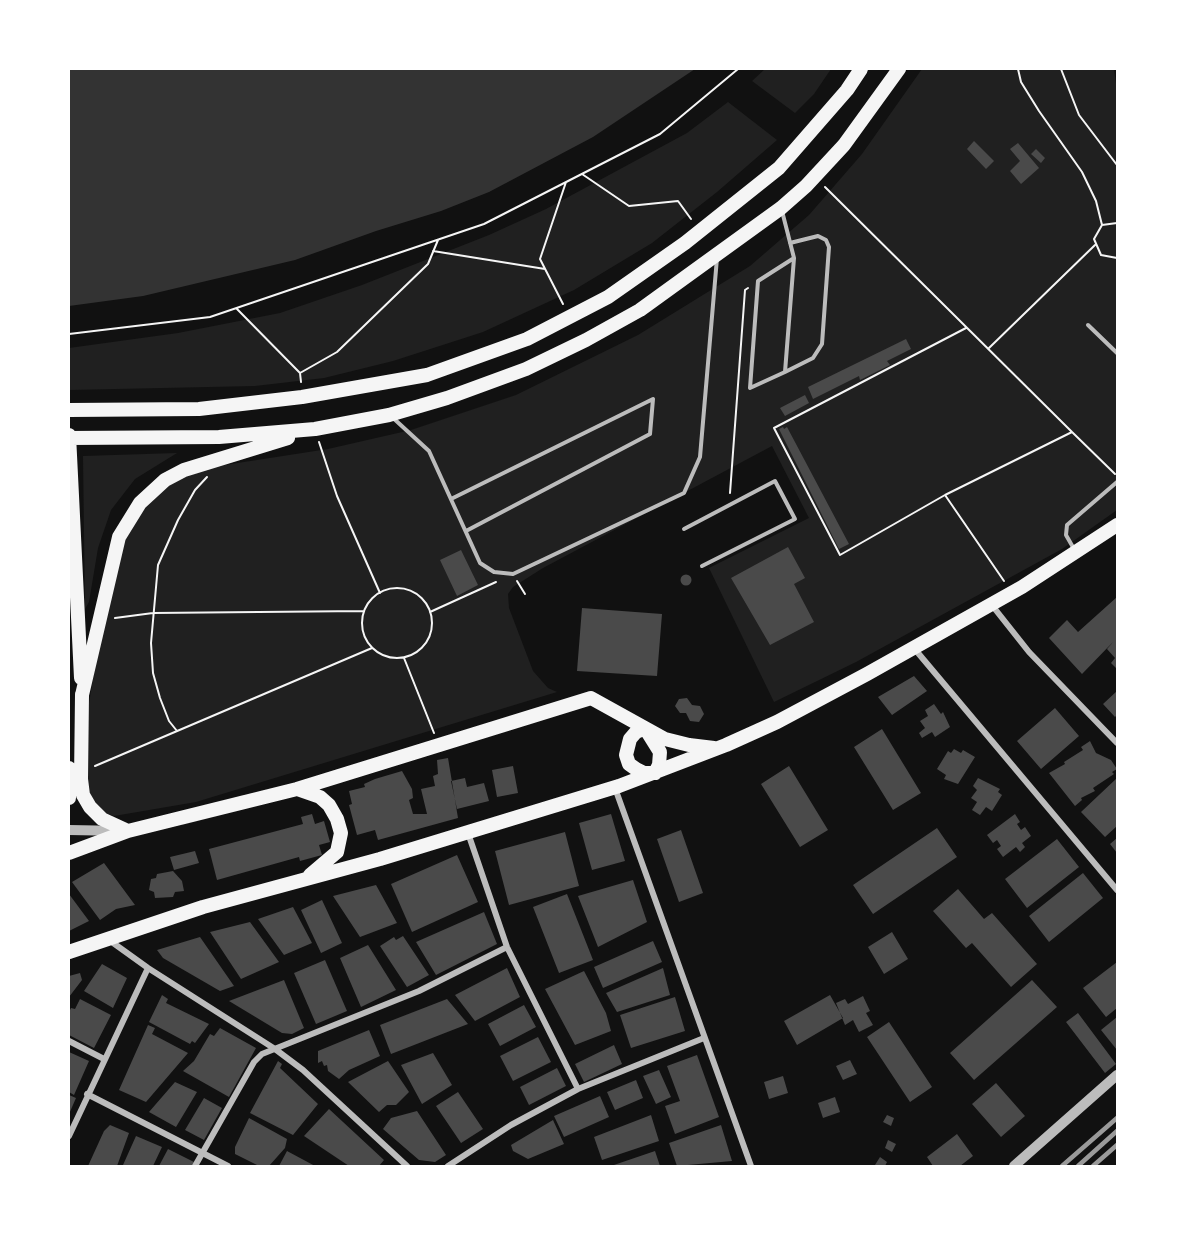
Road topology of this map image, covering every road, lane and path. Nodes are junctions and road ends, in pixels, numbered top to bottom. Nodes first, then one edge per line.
1 (738, 69) edge
2 (861, 69) edge
3 (898, 69) edge
4 (1018, 69) edge
5 (1061, 69) edge
6 (1117, 165) edge
7 (582, 174) junction
8 (814, 177) junction
9 (566, 182) junction
10 (781, 208) junction
11 (1117, 223) edge
12 (1102, 225) junction
13 (700, 231) junction
14 (438, 240) junction
15 (790, 243) junction
16 (1095, 244) junction
17 (433, 251) junction
18 (717, 256) junction
19 (794, 258) junction
20 (1117, 258) edge
21 (545, 269) junction
22 (758, 281) junction
23 (237, 308) junction
24 (570, 317) junction
25 (1088, 325) dead end
26 (966, 327) junction
27 (69, 334) edge
28 (989, 348) junction
29 (1117, 353) edge
30 (785, 372) junction
31 (300, 373) junction
32 (303, 397) junction
33 (69, 410) edge
34 (389, 415) junction
35 (315, 429) junction
36 (1072, 432) junction
37 (69, 437) edge
38 (226, 457) junction
39 (1117, 476) edge
40 (1117, 483) edge
41 (945, 495) junction
42 (451, 499) junction
43 (729, 505) junction
44 (1117, 525) edge
45 (684, 529) dead end
46 (465, 531) junction
47 (1076, 553) junction
48 (702, 566) dead end
49 (513, 574) junction
50 (398, 588) junction
51 (1012, 592) junction
52 (380, 593) junction
53 (525, 594) dead end
54 (991, 604) junction
55 (364, 611) junction
56 (430, 612) junction
57 (153, 613) junction
58 (101, 620) junction
59 (913, 646) junction
60 (372, 648) junction
61 (393, 658) junction
62 (404, 658) junction
63 (82, 695) junction
64 (645, 728) junction
65 (177, 731) junction
66 (1117, 743) edge
67 (438, 744) junction
68 (719, 748) junction
69 (75, 770) edge
70 (655, 773) junction
71 (614, 788) junction
72 (297, 789) junction
73 (69, 798) edge
74 (69, 830) edge
75 (128, 831) junction
76 (468, 832) junction
77 (69, 853) edge
78 (304, 880) junction
79 (1117, 890) edge
80 (106, 938) junction
81 (507, 946) junction
82 (69, 952) edge
83 (148, 968) junction
84 (704, 1038) junction
85 (69, 1041) edge
86 (275, 1049) junction
87 (104, 1059) junction
88 (1117, 1075) edge
89 (578, 1089) junction
90 (87, 1094) junction
91 (69, 1136) edge
92 (202, 1152) junction
93 (195, 1166) edge
94 (228, 1166) edge
95 (407, 1166) edge
96 (448, 1166) edge
97 (751, 1166) edge
98 (1014, 1166) edge

1 - 7 path
2 - 13 main road
3 - 8 main road
4 - 12 path
5 - 6 path
7 - 9 path
7 - 13 path
8 - 10 main road
8 - 26 path
9 - 14 path
9 - 21 path
10 - 15 lane
10 - 18 main road
11 - 12 path
12 - 16 path
13 - 24 main road
14 - 17 path
14 - 23 path
15 - 19 lane
15 - 30 lane
16 - 20 path
16 - 28 path
17 - 21 path
17 - 31 path
18 - 34 main road
18 - 49 lane
19 - 22 lane
19 - 30 lane
21 - 24 path
22 - 30 lane
22 - 43 path
23 - 27 path
23 - 31 path
24 - 32 main road
25 - 29 lane
26 - 28 path
26 - 41 path
28 - 36 path
31 - 32 path
32 - 33 main road
34 - 35 main road
34 - 42 lane
35 - 37 main road
35 - 38 main road
35 - 52 path
36 - 39 path
36 - 41 path
37 - 63 main road
38 - 57 path
38 - 58 main road
40 - 47 lane
41 - 51 path
42 - 46 lane
42 - 46 lane
43 - 45 lane
43 - 48 lane
44 - 47 main road
46 - 49 lane
47 - 51 main road
49 - 53 path
49 - 56 path
50 - 52 path
50 - 56 path
50 - 61 path
51 - 54 main road
52 - 55 path
54 - 59 main road
54 - 66 street
55 - 57 path
55 - 60 path
56 - 61 path
56 - 62 path
57 - 58 path
57 - 65 path
58 - 63 main road
59 - 68 main road
59 - 79 street
60 - 61 path
60 - 65 path
61 - 62 path
62 - 67 path
63 - 69 main road
64 - 67 main road
64 - 68 main road
64 - 70 main road
64 - 70 main road
65 - 69 path
67 - 72 main road
68 - 70 main road
69 - 73 main road
69 - 75 main road
70 - 71 main road
71 - 76 main road
71 - 84 street
72 - 75 main road
72 - 78 main road
74 - 75 street
75 - 77 main road
76 - 78 main road
76 - 81 street
78 - 80 main road
80 - 82 main road
80 - 83 street
81 - 86 street
81 - 89 street
83 - 86 street
83 - 87 street
84 - 89 street
84 - 97 street
85 - 87 street
86 - 92 street
86 - 95 street
87 - 90 street
88 - 98 street
89 - 96 street
90 - 91 street
90 - 92 street
92 - 93 street
92 - 94 street

